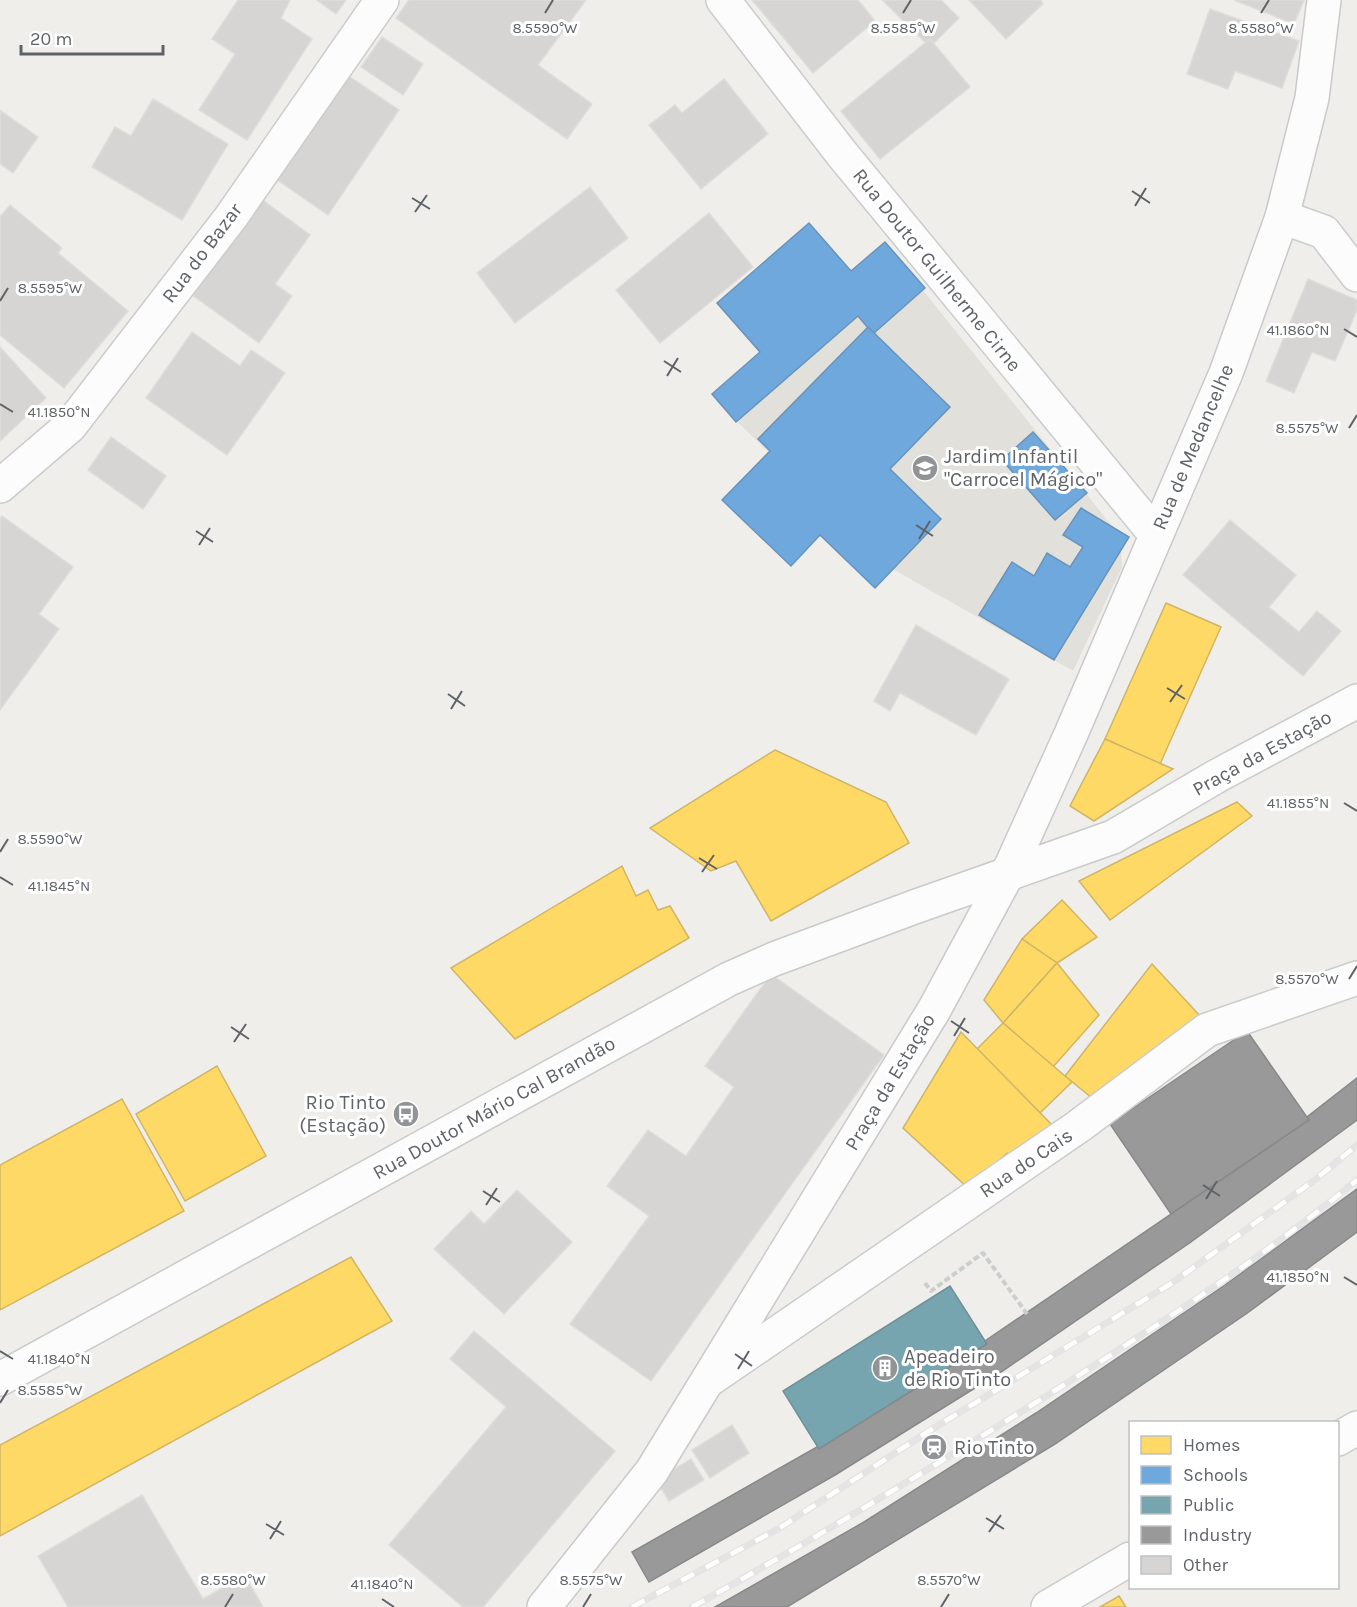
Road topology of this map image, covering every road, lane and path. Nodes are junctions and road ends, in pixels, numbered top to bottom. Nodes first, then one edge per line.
1 (382, 0) edge
2 (723, 0) edge
3 (1324, 0) edge
4 (1282, 217) junction
5 (1357, 275) edge
6 (0, 486) edge
7 (1156, 535) junction
8 (1357, 701) edge
9 (1006, 875) junction
10 (1357, 978) edge
11 (901, 1248) junction
12 (1027, 1314) dead end
13 (0, 1379) edge
14 (709, 1380) junction
15 (1357, 1428) edge
16 (1339, 1438) edge
17 (1129, 1560) edge
18 (544, 1607) edge
19 (1048, 1607) edge

1 - 6 street, Rua do Bazar
2 - 7 street, Rua Doutor Guilherme Cirne
3 - 4 street, Rua de Medancelhe
4 - 5 street
4 - 7 street, Rua de Medancelhe
7 - 9 street, Rua de Medancelhe
8 - 9 street, Praça da Estação
9 - 13 street, Rua Doutor Mário Cal Brandão
9 - 14 street, Praça da Estação
10 - 11 street, Rua do Cais
11 - 12 path
11 - 14 street, Rua do Cais
14 - 18 street, Praça da Estação
15 - 16 street
17 - 19 street

